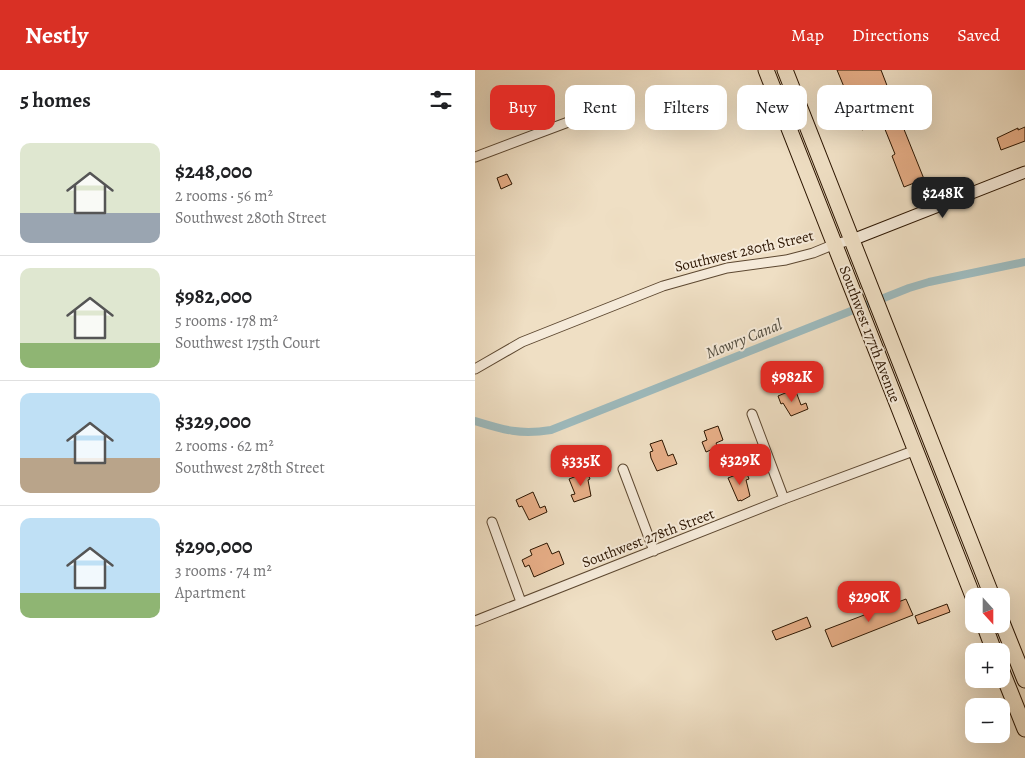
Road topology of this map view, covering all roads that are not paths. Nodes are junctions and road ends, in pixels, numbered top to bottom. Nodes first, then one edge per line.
1 (766, 70) edge
2 (785, 70) edge
3 (565, 123) edge
4 (475, 157) edge
5 (1025, 172) edge
6 (852, 240) junction
7 (835, 244) junction
8 (475, 369) edge
9 (752, 414) dead end
10 (916, 450) junction
11 (623, 469) dead end
12 (943, 473) junction
13 (784, 499) junction
14 (492, 522) dead end
15 (654, 551) junction
16 (970, 588) edge
17 (989, 588) edge
18 (521, 602) junction
19 (475, 621) edge
20 (1005, 633) edge
21 (1025, 680) edge
22 (1009, 688) edge
23 (1025, 729) edge

1 - 7 highway, Southwest 177th Avenue
2 - 6 highway, Southwest 177th Avenue
3 - 4 street
5 - 6 street, Southwest 280th Street
6 - 7 street, Southwest 280th Street
6 - 12 highway, Southwest 177th Avenue
7 - 8 street, Southwest 280th Street
7 - 10 highway, Southwest 177th Avenue
9 - 13 street
10 - 12 highway
10 - 13 street, Southwest 278th Street
10 - 16 highway, Southwest 177th Avenue
11 - 15 street
12 - 17 highway, Southwest 177th Avenue
13 - 15 street, Southwest 278th Street
14 - 18 street
15 - 18 street, Southwest 278th Street
18 - 19 street, Southwest 278th Street
20 - 21 highway
22 - 23 highway

